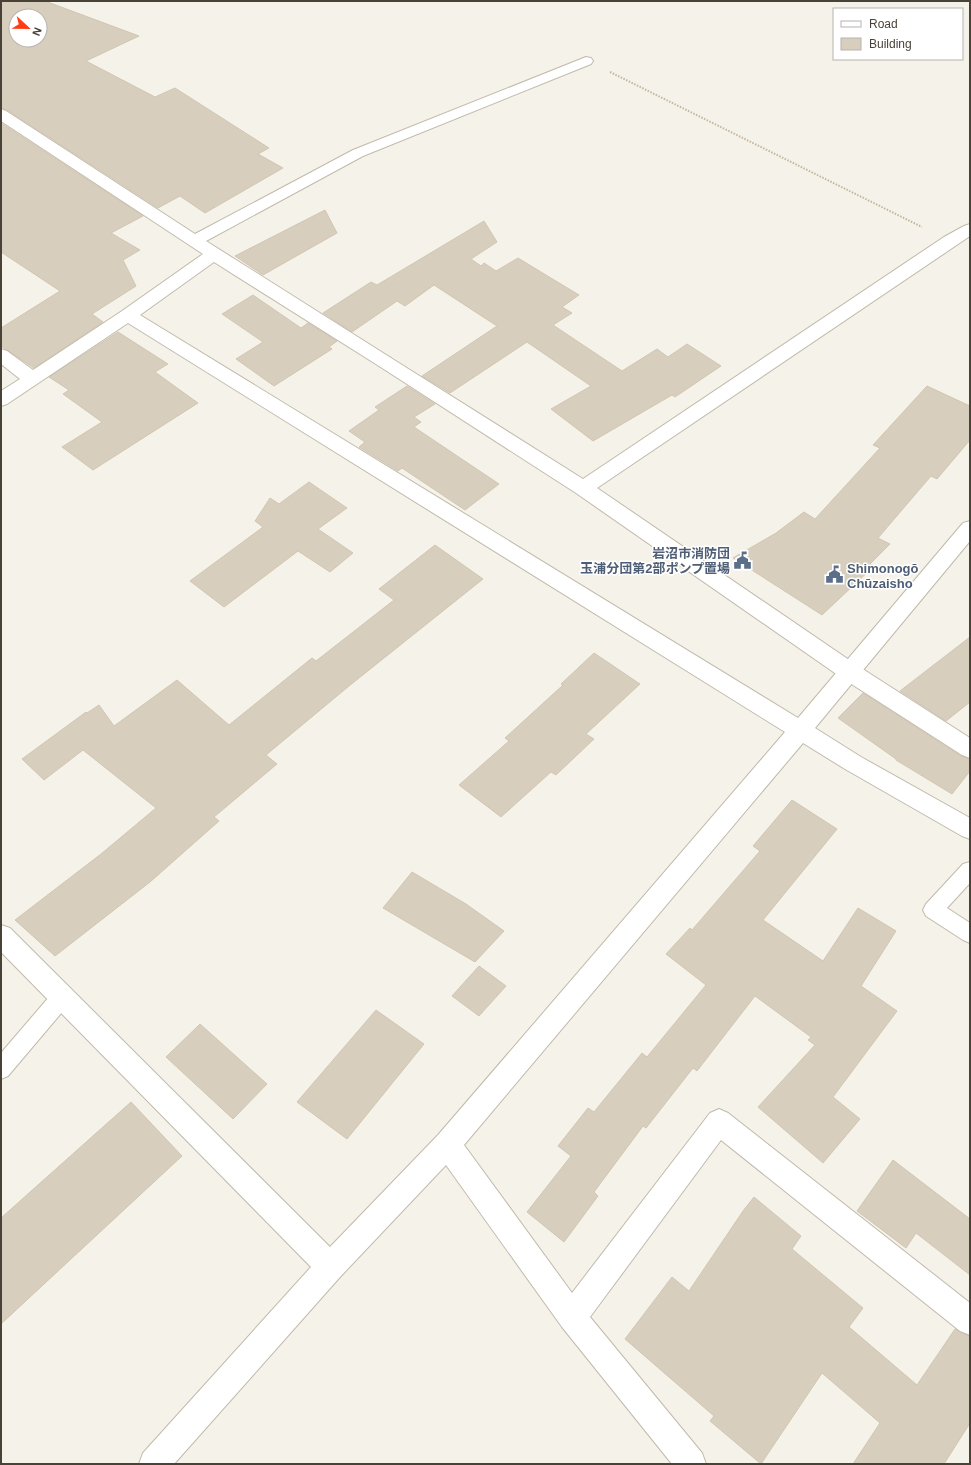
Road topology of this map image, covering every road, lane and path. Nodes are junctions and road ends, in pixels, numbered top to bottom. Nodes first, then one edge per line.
1 (586, 61) joint
2 (1, 114) edge
3 (970, 229) edge
4 (950, 240) junction
5 (194, 241) junction
6 (214, 254) junction
7 (128, 315) junction
8 (1, 355) edge
9 (32, 379) junction
10 (1, 400) edge
11 (583, 488) junction
12 (970, 528) edge
13 (850, 672) junction
14 (799, 729) junction
15 (970, 749) edge
16 (970, 829) edge
17 (970, 870) edge
18 (970, 934) edge
19 (1, 936) edge
20 (62, 997) junction
21 (1, 1069) edge
22 (447, 1144) junction
23 (330, 1267) junction
24 (572, 1316) junction
25 (970, 1321) edge
26 (154, 1464) edge
27 (691, 1464) edge

1 - 4 path
1 - 5 street
2 - 5 street
3 - 4 street
4 - 11 street
5 - 6 street
6 - 7 street
6 - 11 street
7 - 9 street
7 - 14 street
8 - 9 street
9 - 10 street
11 - 13 street
12 - 13 street
13 - 14 street
13 - 15 street
14 - 16 street
14 - 22 street
17 - 18 lane
19 - 20 street
20 - 21 lane
20 - 23 street
22 - 23 street
22 - 24 street
23 - 26 street
24 - 25 street
24 - 27 street

